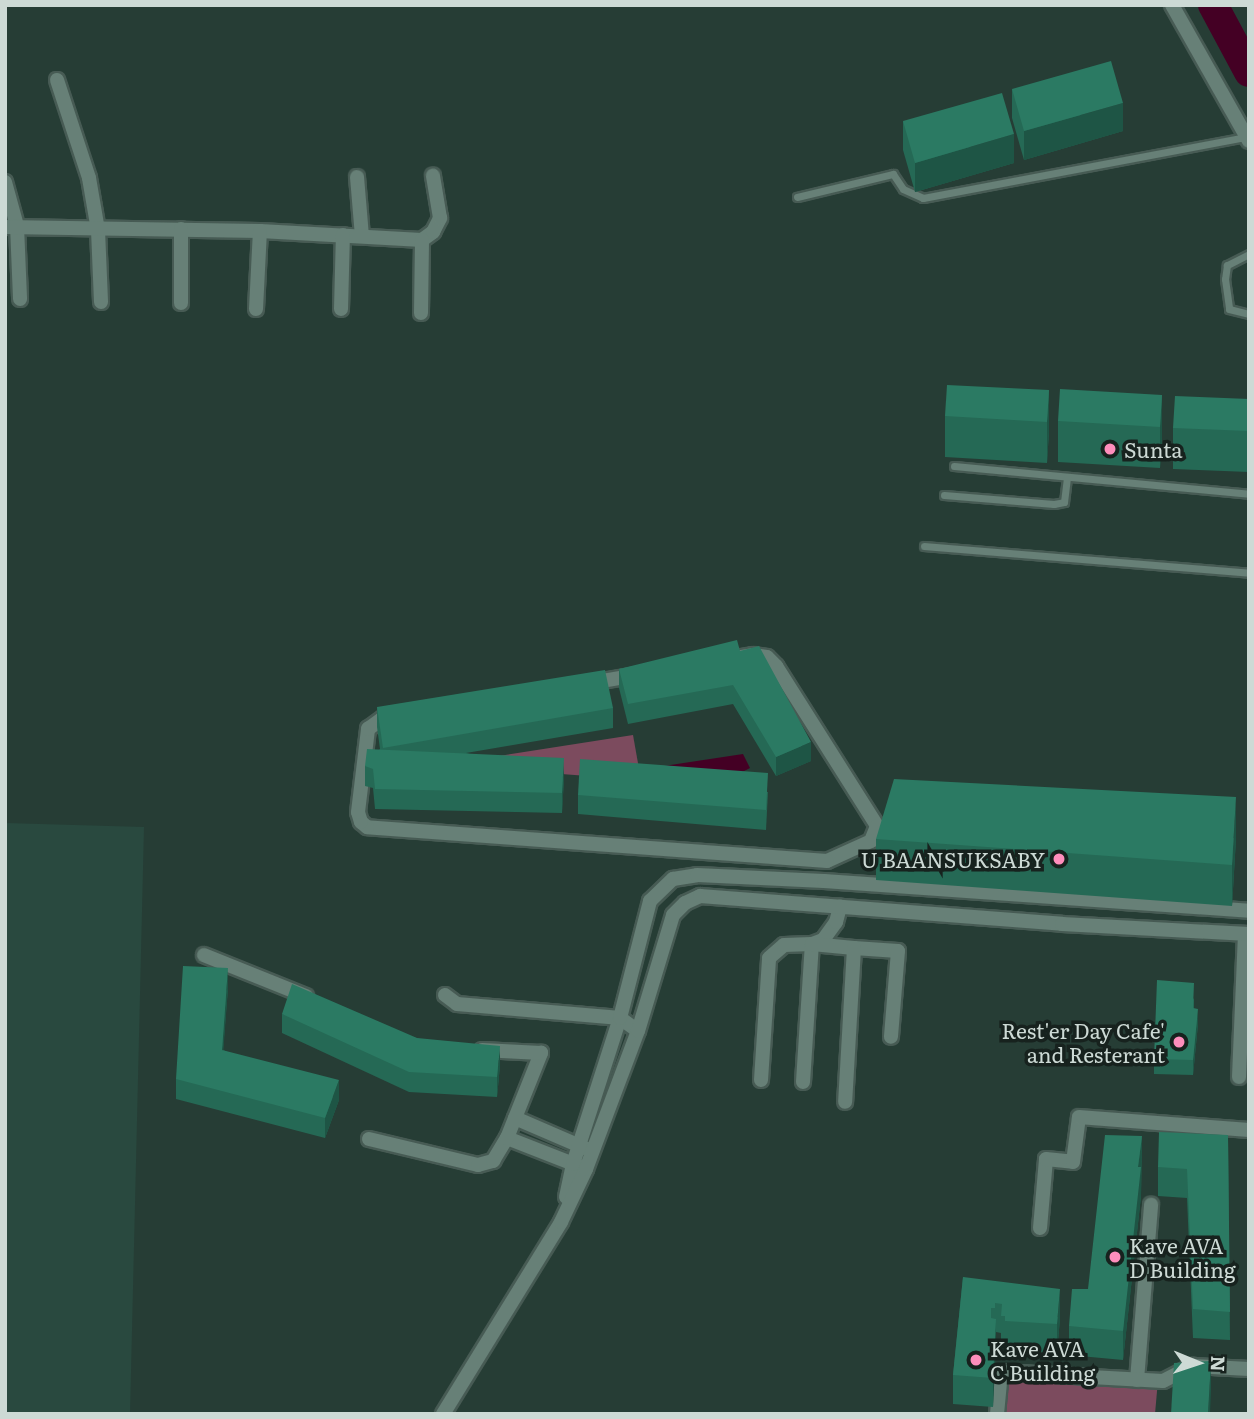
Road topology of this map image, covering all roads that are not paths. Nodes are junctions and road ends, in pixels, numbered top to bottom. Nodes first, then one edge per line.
1 (1172, 5) edge
2 (57, 80) dead end
3 (1248, 139) edge
4 (433, 176) dead end
5 (357, 177) dead end
6 (5, 182) edge
7 (797, 197) dead end
8 (11, 227) edge
9 (181, 229) junction
10 (98, 230) junction
11 (260, 231) junction
12 (343, 235) junction
13 (362, 236) junction
14 (422, 240) junction
15 (1249, 254) edge
16 (20, 299) dead end
17 (101, 302) dead end
18 (181, 303) dead end
19 (256, 309) dead end
20 (341, 309) dead end
21 (421, 313) dead end
22 (1249, 314) edge
23 (954, 466) dead end
24 (1067, 477) junction
25 (1249, 494) edge
26 (944, 495) dead end
27 (924, 546) dead end
28 (1249, 573) edge
29 (827, 861) junction
30 (697, 875) junction
31 (824, 881) junction
32 (700, 896) junction
33 (650, 901) junction
34 (821, 905) junction
35 (840, 907) junction
36 (1249, 911) edge
37 (673, 915) junction
38 (1247, 934) edge
39 (812, 944) junction
40 (854, 948) junction
41 (204, 955) dead end
42 (445, 995) dead end
43 (321, 1002) edge
44 (620, 1018) junction
45 (638, 1031) junction
46 (891, 1037) dead end
47 (471, 1048) edge
48 (1239, 1077) dead end
49 (761, 1080) dead end
50 (803, 1082) dead end
51 (845, 1102) dead end
52 (514, 1118) junction
53 (1249, 1130) edge
54 (507, 1138) junction
55 (369, 1139) dead end
56 (586, 1147) junction
57 (579, 1167) junction
58 (1151, 1205) dead end
59 (1040, 1228) dead end
60 (1249, 1368) edge
61 (1137, 1380) junction
62 (445, 1413) edge
63 (997, 1414) edge

1 - 3 street
2 - 10 street
3 - 7 lane
4 - 14 street
5 - 13 street
6 - 8 street
8 - 10 street
8 - 16 street
9 - 10 street
9 - 11 street
9 - 18 street
10 - 17 street
11 - 12 street
11 - 19 street
12 - 13 street
12 - 20 street
13 - 14 street
14 - 21 street
15 - 22 lane
23 - 24 lane
24 - 25 lane
24 - 26 lane
27 - 28 lane
29 - 29 street
29 - 31 street
30 - 31 street
30 - 32 street
30 - 33 street
31 - 34 street
31 - 36 street
32 - 34 street
32 - 37 street
33 - 37 street
33 - 44 street
34 - 35 street
35 - 38 street
35 - 39 street
37 - 45 street
38 - 48 street
39 - 40 street
39 - 49 street
39 - 50 street
40 - 46 street
40 - 51 street
41 - 43 street
42 - 44 street
44 - 45 street
44 - 56 street
45 - 56 street
47 - 52 street
52 - 54 street
52 - 56 street
53 - 59 street
54 - 55 street
54 - 57 street
56 - 57 street
57 - 62 street
58 - 61 street
60 - 61 street
61 - 63 street

